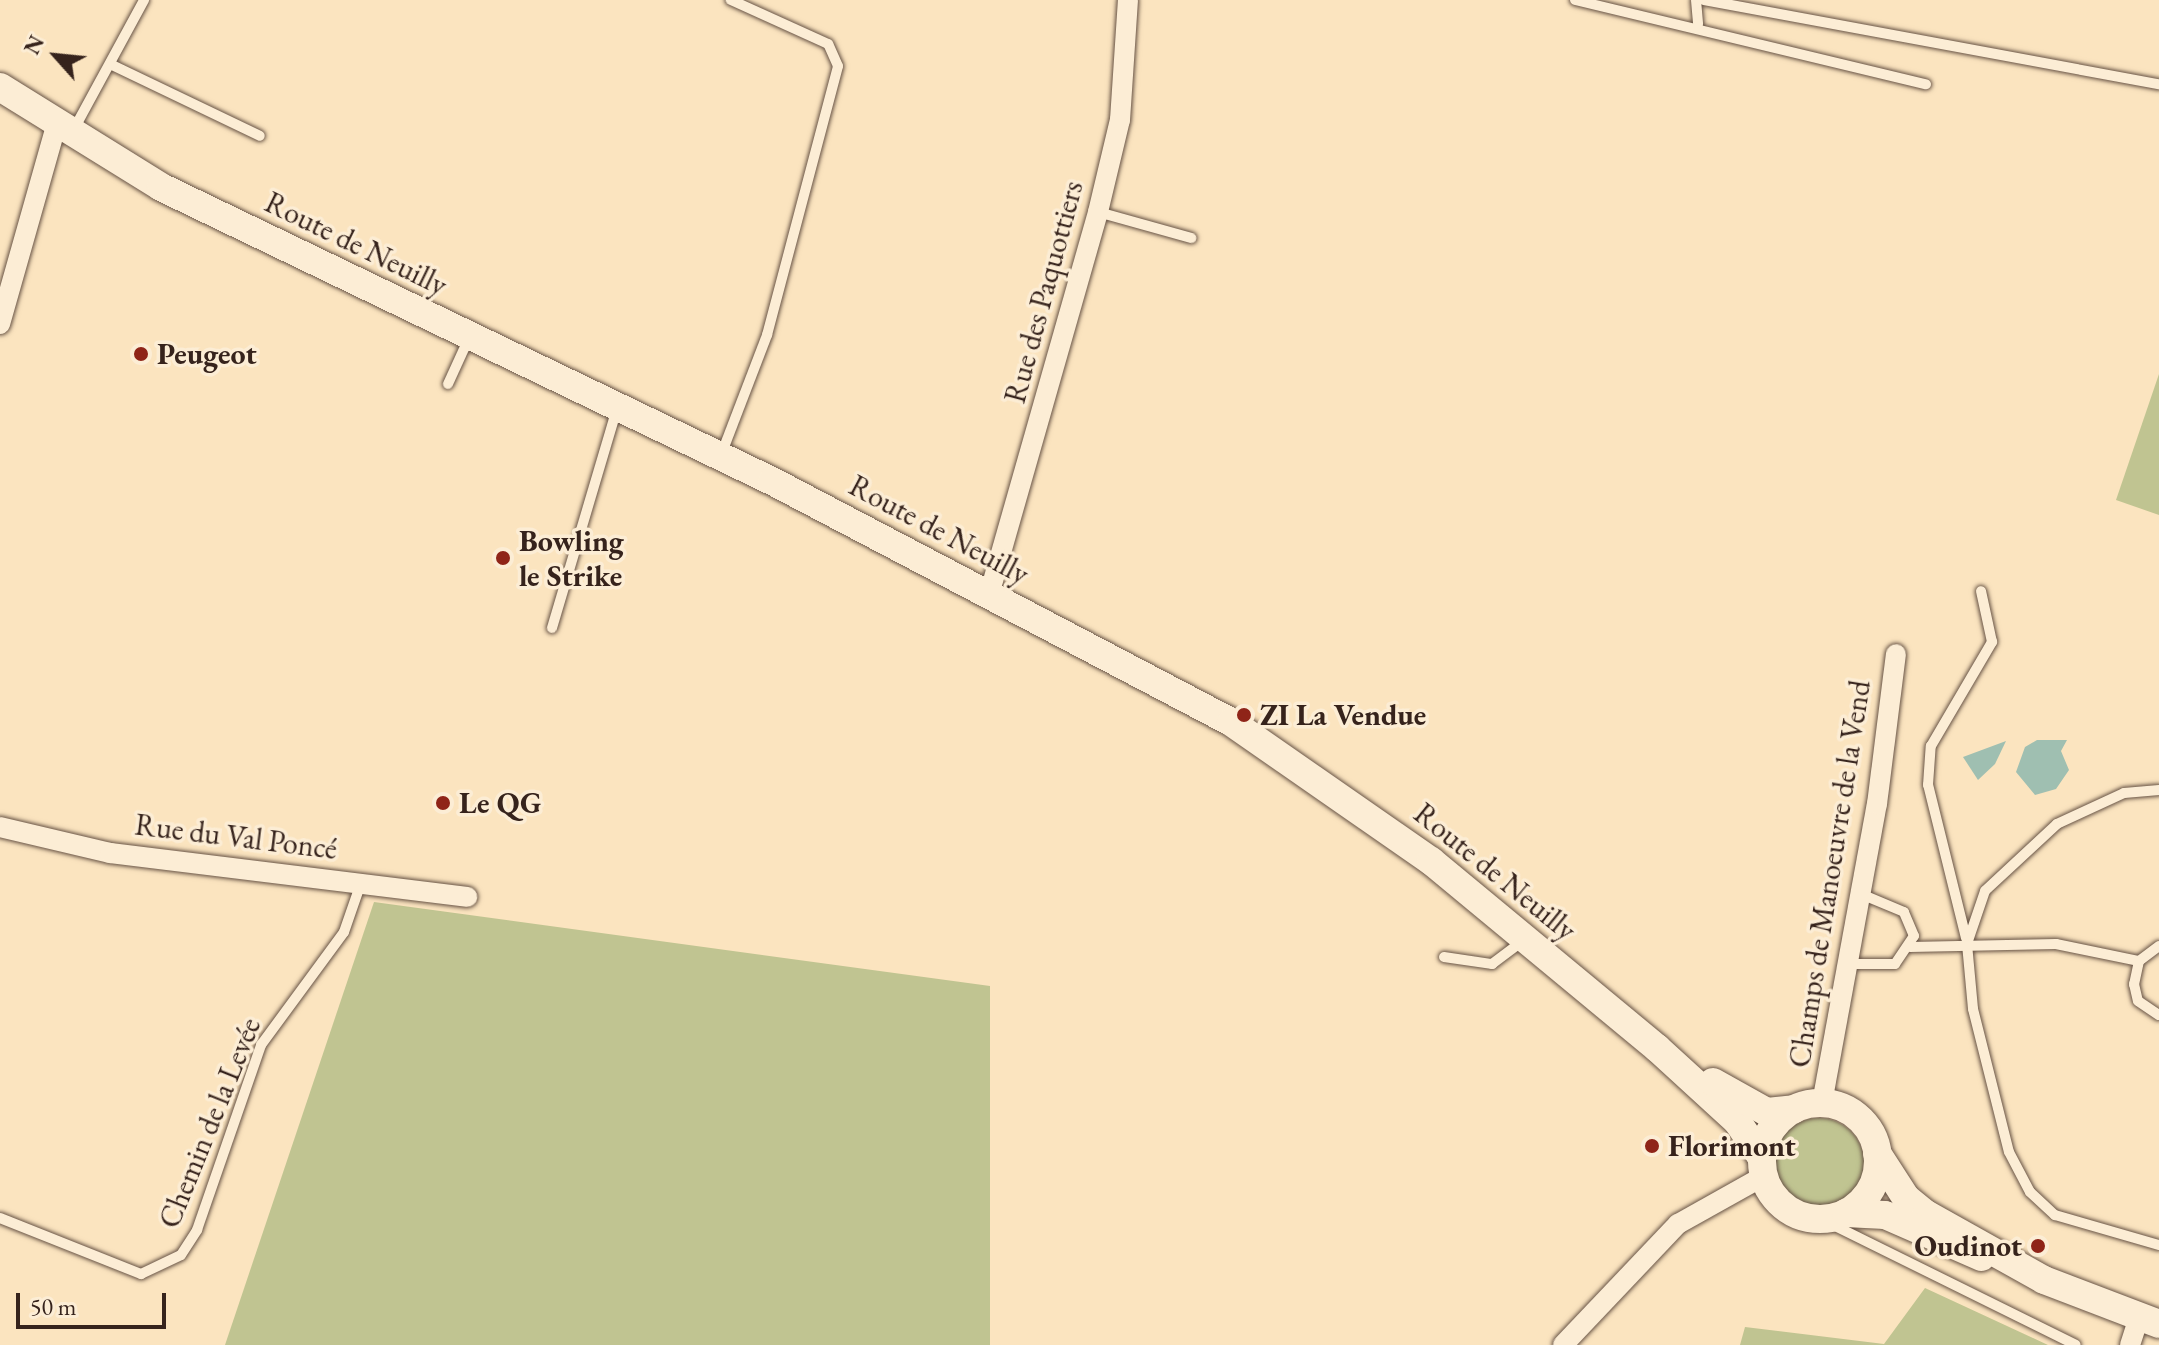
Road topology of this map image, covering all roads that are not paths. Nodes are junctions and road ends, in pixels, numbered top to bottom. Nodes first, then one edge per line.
1 (144, 0) edge
2 (731, 0) edge
3 (1128, 0) edge
4 (1575, 0) edge
5 (1696, 0) edge
6 (1704, 0) edge
7 (1698, 24) junction
8 (110, 64) junction
9 (1926, 84) dead end
10 (2159, 84) edge
11 (0, 87) edge
12 (64, 130) junction
13 (260, 136) dead end
14 (1098, 212) junction
15 (1191, 238) dead end
16 (0, 324) edge
17 (470, 337) junction
18 (448, 384) dead end
19 (617, 407) junction
20 (720, 456) junction
21 (1981, 591) dead end
22 (989, 595) junction
23 (552, 628) dead end
24 (1896, 654) dead end
25 (2159, 790) edge
26 (0, 827) edge
27 (361, 883) junction
28 (1861, 894) junction
29 (467, 897) dead end
30 (1525, 940) junction
31 (1967, 944) junction
32 (2159, 946) edge
33 (1910, 947) junction
34 (1444, 957) dead end
35 (2139, 961) junction
36 (1848, 964) junction
37 (2159, 1015) edge
38 (1657, 1048) junction
39 (1822, 1103) junction
40 (1794, 1109) junction
41 (1877, 1153) junction
42 (1763, 1167) junction
43 (1834, 1216) junction
44 (0, 1218) edge
45 (2159, 1245) edge
46 (2044, 1280) junction
47 (2149, 1321) edge
48 (1563, 1345) edge
49 (2076, 1345) edge
50 (2130, 1345) edge

1 - 8 lane
2 - 20 lane
3 - 14 street, Rue des Paquottiers
4 - 7 lane
5 - 7 lane
6 - 10 lane
7 - 9 lane
8 - 12 lane
8 - 13 lane
11 - 12 main road, Route de Neuilly
12 - 16 street
12 - 17 main road, Route de Neuilly
14 - 15 lane
14 - 22 street, Rue des Paquottiers
17 - 18 lane
17 - 19 main road, Route de Neuilly
19 - 20 main road, Route de Neuilly
19 - 23 lane
20 - 22 main road, Route de Neuilly
21 - 31 lane
22 - 30 main road, Route de Neuilly
24 - 28 street, Champs de Manoeuvre de la Vend
25 - 31 lane
26 - 27 street, Rue du Val Poncé
27 - 29 street, Rue du Val Poncé
27 - 44 lane, Chemin de la Levée
28 - 33 lane
28 - 36 street, Champs de Manoeuvre de la Vend
30 - 34 lane
30 - 38 main road, Route de Neuilly
31 - 33 lane
31 - 35 lane
31 - 45 lane
32 - 35 lane
33 - 36 lane
35 - 37 lane
36 - 39 street, Champs de Manoeuvre de la Vend
38 - 40 main road
38 - 42 main road, Route de Neuilly
39 - 40 main road
39 - 41 main road
40 - 42 main road
41 - 43 main road
41 - 46 main road
42 - 43 main road
42 - 48 street
43 - 46 main road
43 - 49 lane
46 - 47 main road
47 - 50 street

